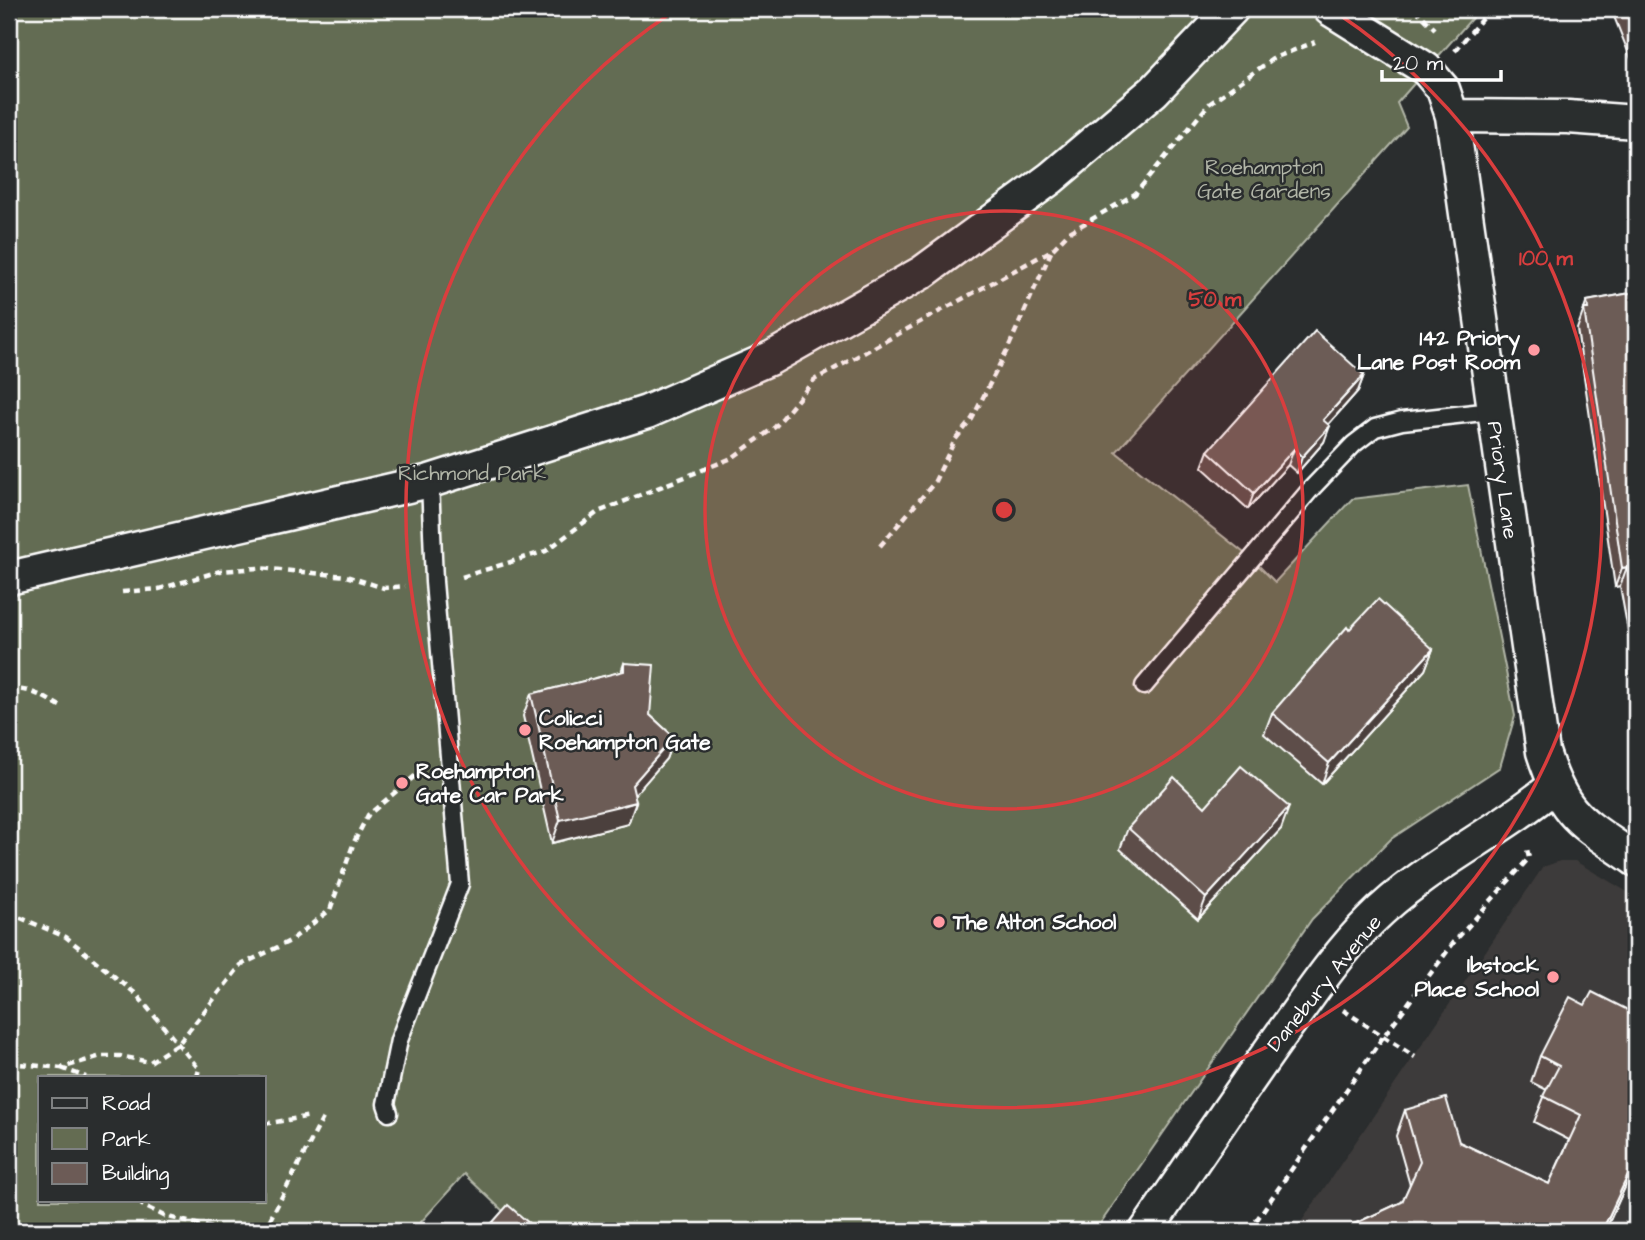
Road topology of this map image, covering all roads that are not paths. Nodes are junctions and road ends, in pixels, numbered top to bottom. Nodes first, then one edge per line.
1 (1232, 9) edge
2 (1330, 9) edge
3 (1452, 116) junction
4 (1636, 122) edge
5 (1492, 411) junction
6 (430, 481) junction
7 (9, 578) edge
8 (1144, 687) dead end
9 (1554, 786) junction
10 (1636, 860) edge
11 (389, 1113) dead end
12 (1146, 1231) edge

1 - 6 street
2 - 3 street, Priory Lane
3 - 4 street
3 - 5 street, Priory Lane
5 - 8 lane
5 - 9 street, Priory Lane
6 - 7 street
6 - 11 lane
9 - 10 street, Priory Lane
9 - 12 street, Danebury Avenue

